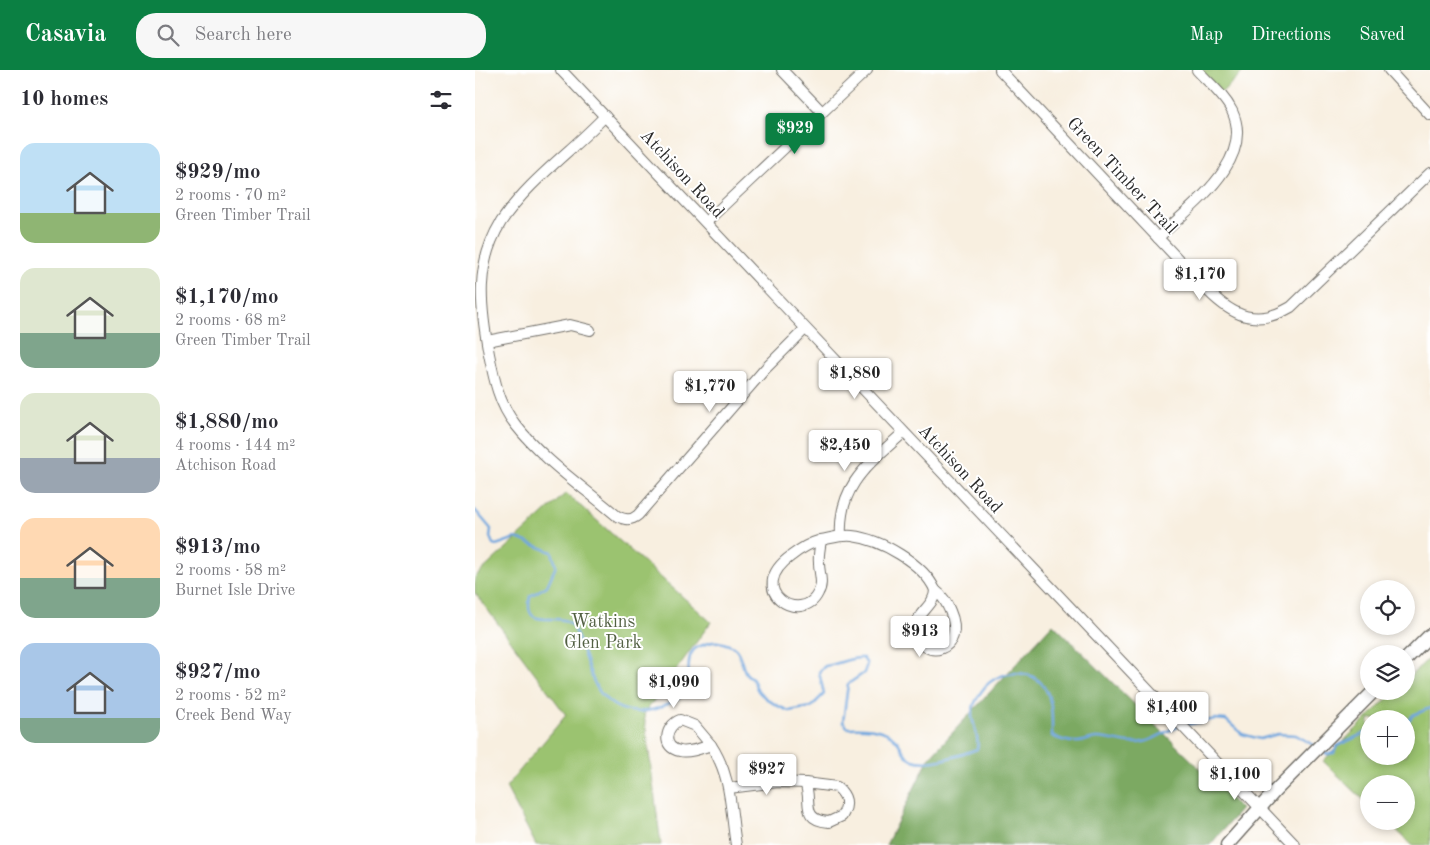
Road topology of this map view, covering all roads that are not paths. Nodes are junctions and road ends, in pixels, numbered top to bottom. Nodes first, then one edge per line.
1 (561, 70) edge
2 (782, 70) edge
3 (867, 70) edge
4 (1000, 70) edge
5 (1197, 70) edge
6 (1389, 70) edge
7 (822, 112) junction
8 (1430, 115) edge
9 (605, 116) junction
10 (1430, 173) edge
11 (706, 222) junction
12 (1158, 238) junction
13 (805, 329) junction
14 (590, 330) dead end
15 (487, 342) junction
16 (903, 432) junction
17 (841, 536) junction
18 (821, 540) junction
19 (935, 590) junction
20 (1430, 635) edge
21 (1415, 650) edge
22 (1365, 700) edge
23 (711, 745) dead end
24 (805, 783) junction
25 (729, 788) junction
26 (1260, 808) junction
27 (736, 845) edge
28 (1227, 845) edge
29 (1295, 845) edge

1 - 9 street, Atchison Road
2 - 7 street
3 - 7 street
4 - 12 street, Green Timber Trail
5 - 12 street
6 - 8 street
7 - 11 street
9 - 11 street, Atchison Road
9 - 15 street
10 - 12 street, Green Timber Trail
11 - 13 street, Atchison Road
13 - 15 street
13 - 16 street, Atchison Road
14 - 15 street
16 - 17 street
16 - 26 street, Atchison Road
17 - 18 street
17 - 19 street
18 - 18 street
19 - 19 street
20 - 21 street
22 - 26 street
23 - 25 street
24 - 24 street
24 - 25 street
25 - 27 street
26 - 28 street
26 - 29 street, Atchison Road

